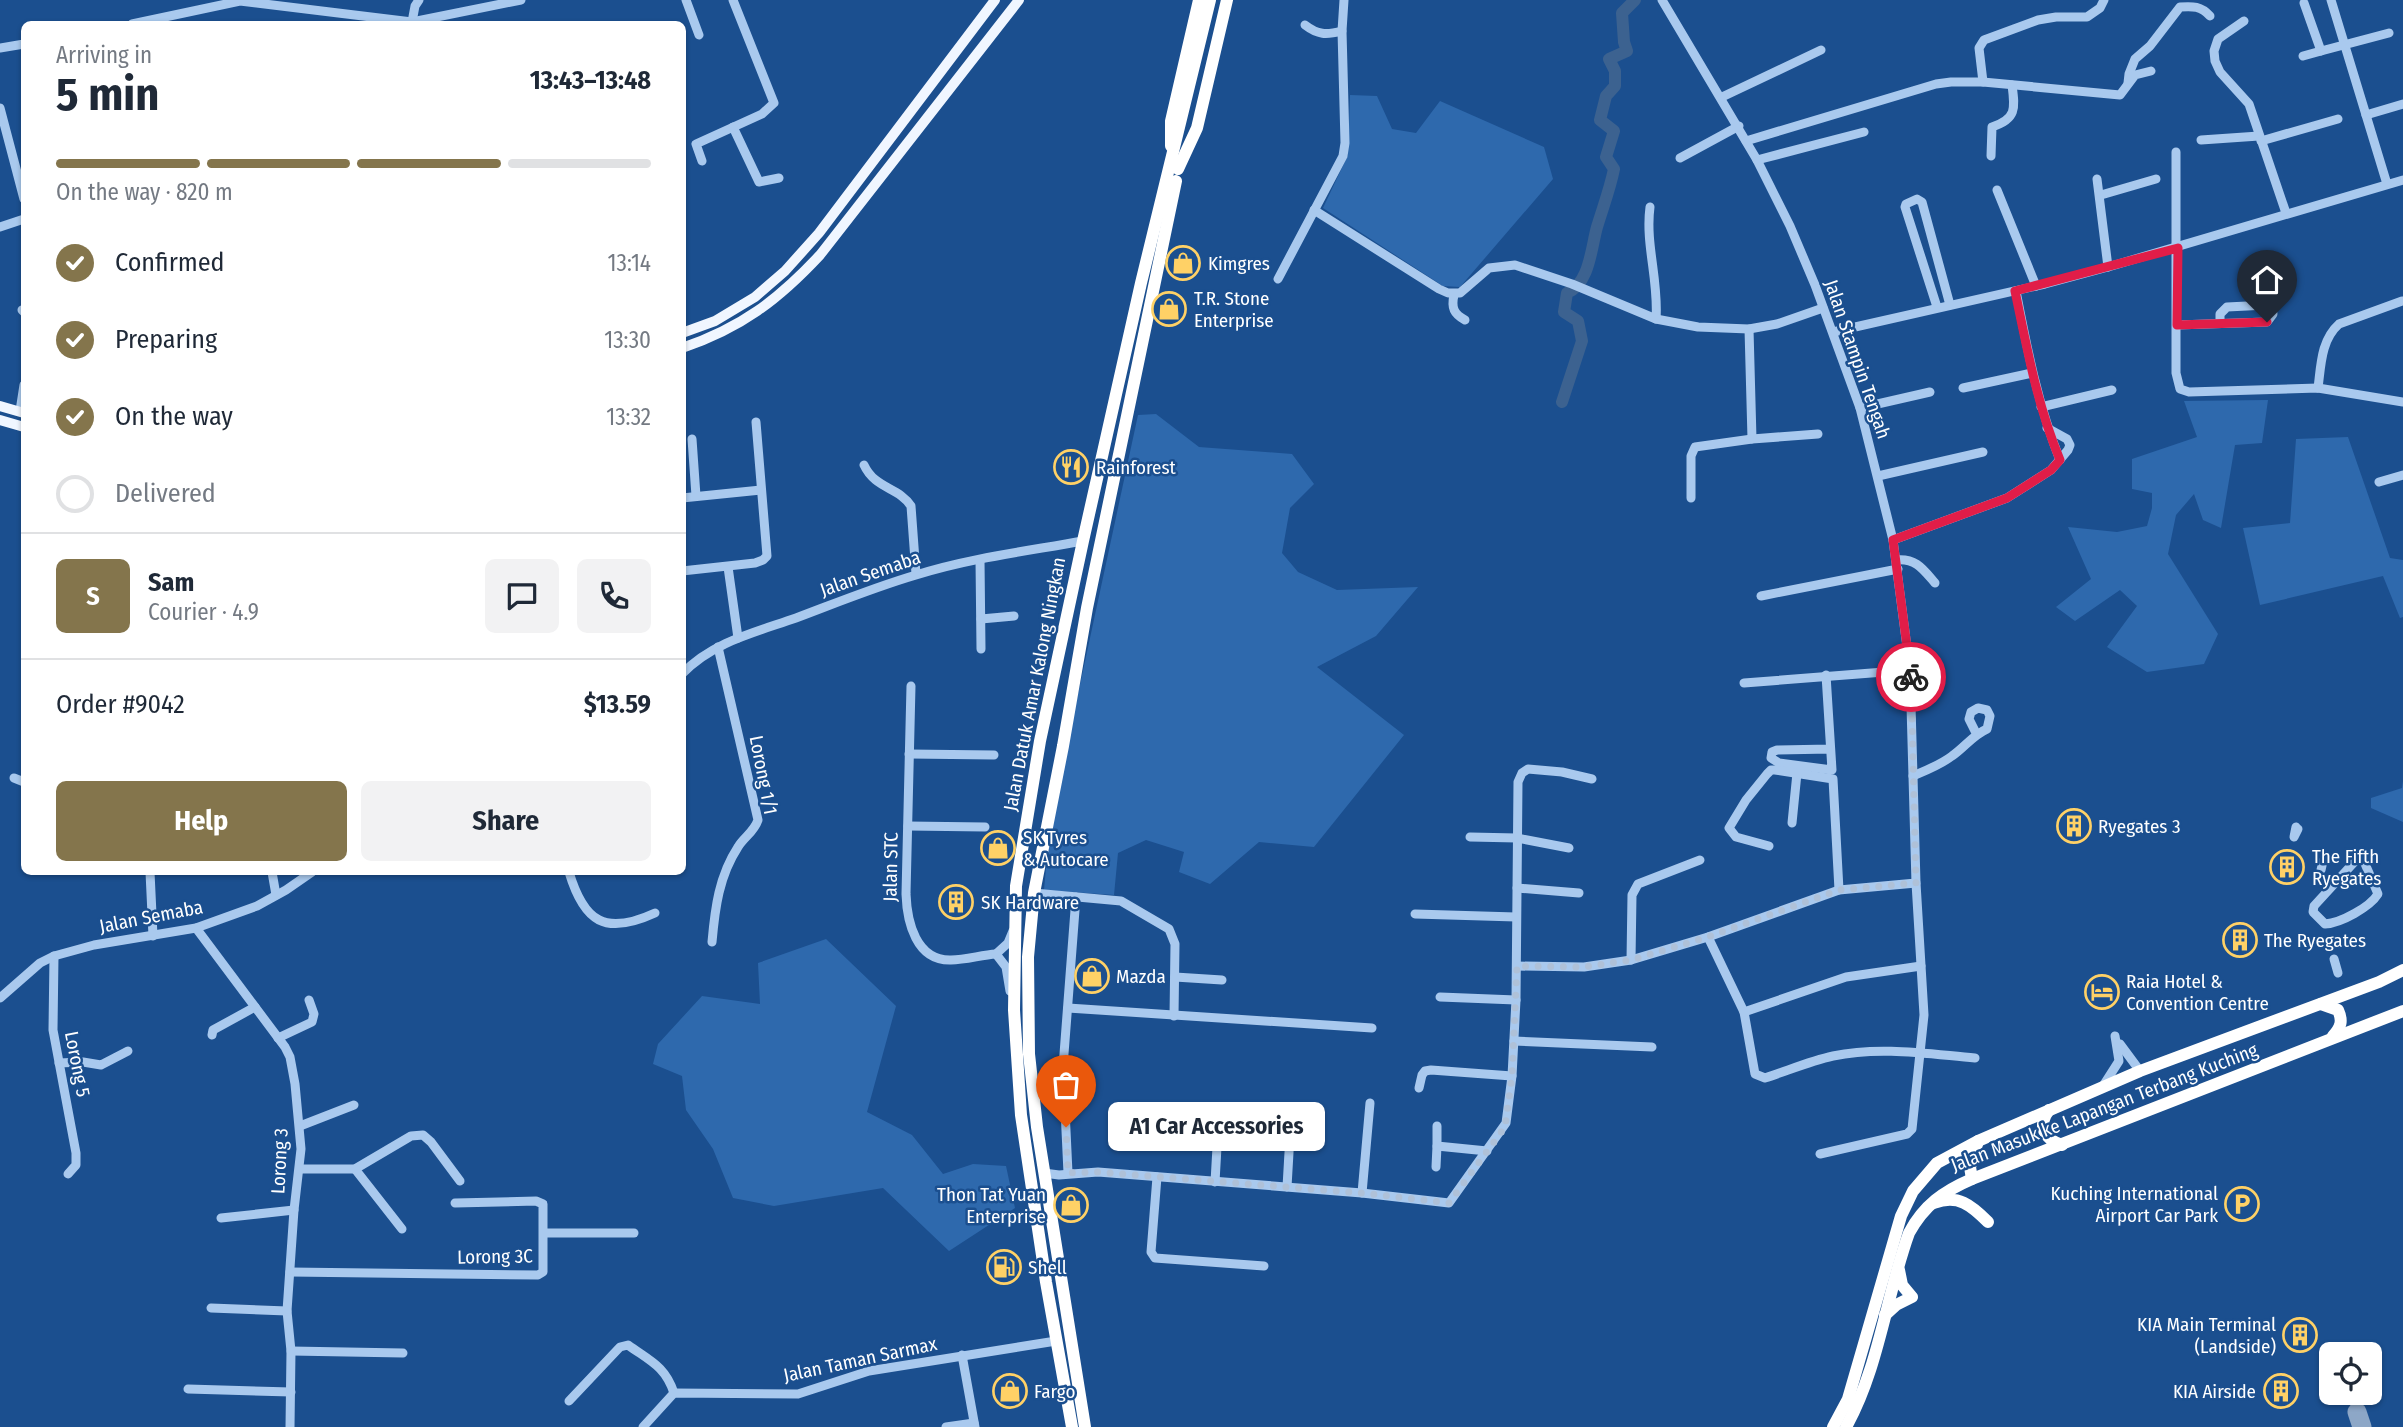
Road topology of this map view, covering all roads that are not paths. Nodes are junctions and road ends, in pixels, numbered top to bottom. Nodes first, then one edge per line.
1 (419, 0) edge
2 (521, 0) edge
3 (686, 0) edge
4 (733, 0) edge
5 (995, 0) edge
6 (1019, 0) edge
7 (1199, 0) edge
8 (1210, 0) edge
9 (1344, 0) edge
10 (1662, 0) edge
11 (2104, 0) edge
12 (2331, 0) edge
13 (1225, 1) edge
14 (2304, 3) dead end
15 (2210, 16) dead end
16 (358, 20) edge
17 (146, 21) edge
18 (385, 21) edge
19 (412, 21) edge
20 (417, 21) edge
21 (2244, 22) dead end
22 (1305, 25) dead end
23 (1342, 32) junction
24 (2389, 33) dead end
25 (699, 35) dead end
26 (21, 44) edge
27 (2345, 45) junction
28 (0, 48) edge
29 (1821, 50) dead end
30 (2321, 51) junction
31 (2303, 56) dead end
32 (2151, 72) dead end
33 (1983, 82) junction
34 (2012, 85) junction
35 (2128, 87) junction
36 (1722, 97) junction
37 (2403, 104) edge
38 (0, 108) edge
39 (2366, 115) junction
40 (2338, 119) dead end
41 (733, 127) junction
42 (1738, 127) junction
43 (1864, 132) dead end
44 (2260, 139) junction
45 (2201, 140) dead end
46 (1746, 141) junction
47 (5, 146) edge
48 (2176, 152) dead end
49 (1991, 156) dead end
50 (1680, 158) dead end
51 (1757, 160) junction
52 (702, 161) dead end
53 (1175, 168) junction
54 (779, 178) dead end
55 (2097, 179) dead end
56 (2156, 179) dead end
57 (2403, 180) edge
58 (2386, 184) junction
59 (1997, 190) dead end
60 (21, 191) edge
61 (2101, 195) junction
62 (1650, 207) dead end
63 (1314, 210) junction
64 (2286, 213) junction
65 (21, 220) edge
66 (0, 227) edge
67 (2178, 248) junction
68 (2108, 267) junction
69 (1278, 279) dead end
70 (2036, 286) junction
71 (2015, 291) junction
72 (1454, 295) junction
73 (2402, 301) edge
74 (1950, 305) junction
75 (1937, 307) junction
76 (1824, 308) junction
77 (1656, 319) junction
78 (1465, 320) dead end
79 (2220, 323) junction
80 (2177, 325) junction
81 (1749, 330) junction
82 (686, 331) edge
83 (1833, 332) junction
84 (686, 346) edge
85 (2032, 373) junction
86 (1963, 388) dead end
87 (2318, 388) junction
88 (2112, 390) dead end
89 (1930, 392) dead end
90 (2403, 402) edge
91 (0, 406) edge
92 (2041, 407) junction
93 (1860, 408) junction
94 (21, 412) edge
95 (0, 420) edge
96 (756, 422) dead end
97 (21, 425) edge
98 (2047, 428) junction
99 (1818, 434) dead end
100 (692, 439) dead end
101 (1752, 439) junction
102 (1983, 452) dead end
103 (2060, 460) junction
104 (864, 465) dead end
105 (2403, 475) edge
106 (1878, 476) junction
107 (2379, 482) dead end
108 (761, 490) junction
109 (696, 496) junction
110 (686, 497) edge
111 (1692, 498) dead end
112 (1893, 540) junction
113 (1083, 541) junction
114 (980, 560) junction
115 (1897, 565) junction
116 (728, 567) junction
117 (686, 571) edge
118 (916, 574) junction
119 (1935, 583) dead end
120 (1761, 596) dead end
121 (1014, 616) dead end
122 (981, 620) junction
123 (738, 638) junction
124 (718, 647) junction
125 (981, 649) dead end
126 (686, 670) edge
127 (1910, 670) junction
128 (1826, 676) junction
129 (1744, 683) dead end
130 (911, 686) dead end
131 (1976, 733) dead end
132 (1040, 741) junction
133 (1063, 746) junction
134 (1830, 749) junction
135 (909, 754) junction
136 (994, 755) dead end
137 (1797, 774) junction
138 (1913, 776) junction
139 (14, 778) dead end
140 (1592, 779) dead end
141 (21, 781) edge
142 (1792, 823) dead end
143 (908, 826) junction
144 (985, 827) dead end
145 (1470, 838) dead end
146 (1517, 838) junction
147 (1769, 846) dead end
148 (1569, 848) dead end
149 (1700, 860) dead end
150 (150, 875) edge
151 (273, 875) edge
152 (307, 875) edge
153 (570, 875) edge
154 (1916, 883) junction
155 (1517, 888) junction
156 (1839, 890) junction
157 (1034, 893) junction
158 (1578, 893) dead end
159 (276, 895) junction
160 (1076, 897) junction
161 (655, 913) dead end
162 (1415, 914) dead end
163 (1516, 917) junction
164 (1015, 919) junction
165 (2326, 924) joint
166 (196, 928) junction
167 (153, 936) junction
168 (1708, 937) junction
169 (712, 942) dead end
170 (996, 954) junction
171 (54, 956) junction
172 (2334, 959) dead end
173 (1631, 960) junction
174 (1517, 966) junction
175 (1921, 966) junction
176 (2403, 970) edge
177 (2338, 973) dead end
178 (1175, 977) junction
179 (2403, 978) edge
180 (1222, 980) dead end
181 (2379, 982) junction
182 (1440, 998) dead end
183 (0, 999) edge
184 (309, 999) dead end
185 (1516, 1000) junction
186 (2321, 1004) junction
187 (255, 1007) junction
188 (1068, 1008) junction
189 (1014, 1010) junction
190 (2403, 1011) edge
191 (1744, 1012) junction
192 (1174, 1016) junction
193 (1372, 1028) dead end
194 (212, 1035) dead end
195 (2333, 1037) junction
196 (278, 1038) junction
197 (1514, 1041) junction
198 (1652, 1047) dead end
199 (128, 1051) dead end
200 (1922, 1053) junction
201 (1975, 1058) dead end
202 (59, 1063) junction
203 (2140, 1071) junction
204 (1512, 1076) junction
205 (1419, 1088) dead end
206 (2101, 1088) junction
207 (1370, 1103) dead end
208 (354, 1105) dead end
209 (2049, 1110) junction
210 (1219, 1112) dead end
211 (1292, 1118) dead end
212 (300, 1126) junction
213 (1437, 1126) dead end
214 (1978, 1141) junction
215 (2062, 1145) junction
216 (1437, 1146) junction
217 (1487, 1151) junction
218 (1820, 1154) dead end
219 (1436, 1167) dead end
220 (355, 1168) junction
221 (300, 1169) junction
222 (1044, 1173) junction
223 (68, 1174) dead end
224 (1064, 1174) junction
225 (1157, 1177) junction
226 (1972, 1179) junction
227 (460, 1181) dead end
228 (1215, 1182) junction
229 (1287, 1187) junction
230 (1046, 1189) junction
231 (1362, 1193) junction
232 (456, 1203) dead end
233 (1928, 1205) junction
234 (294, 1210) junction
235 (221, 1218) dead end
236 (1987, 1222) dead end
237 (402, 1229) dead end
238 (544, 1233) junction
239 (634, 1233) dead end
240 (1264, 1266) dead end
241 (1898, 1267) junction
242 (290, 1272) junction
243 (211, 1308) dead end
244 (287, 1311) junction
245 (1884, 1316) junction
246 (1056, 1341) junction
247 (291, 1351) junction
248 (403, 1353) dead end
249 (962, 1355) junction
250 (188, 1389) dead end
251 (291, 1392) junction
252 (674, 1393) junction
253 (569, 1401) dead end
254 (974, 1425) edge
255 (290, 1427) edge
256 (643, 1427) edge
257 (946, 1427) edge
258 (1072, 1427) edge
259 (1084, 1427) edge
260 (1833, 1427) edge
261 (1846, 1427) edge

1 - 19 street
2 - 20 street
3 - 25 street
4 - 41 street
5 - 82 main road
6 - 84 main road
7 - 53 highway
8 - 53 highway, Jalan Datuk Amar Kalong Ningkan
9 - 23 street
10 - 36 street, Jalan Stampin Tengah
11 - 33 street
12 - 27 street
13 - 53 highway
14 - 30 street
15 - 35 street
16 - 17 street
16 - 18 street
21 - 44 street
22 - 23 street
23 - 63 street
24 - 27 street
26 - 28 street
27 - 30 street
27 - 39 street
29 - 36 street
30 - 31 street
32 - 35 street
33 - 34 street
33 - 46 street
34 - 35 street
34 - 49 street
36 - 42 street, Jalan Stampin Tengah
37 - 39 street
38 - 47 street
39 - 58 street
40 - 44 street
41 - 52 street
41 - 54 street
42 - 46 street, Jalan Stampin Tengah
42 - 50 street
43 - 51 street
44 - 45 street
44 - 64 street
46 - 51 street, Jalan Stampin Tengah
47 - 60 street
48 - 67 street
51 - 76 street, Jalan Stampin Tengah
53 - 113 highway, Jalan Datuk Amar Kalong Ningkan
53 - 133 highway, Jalan Datuk Amar Kalong Ningkan
55 - 61 street
56 - 61 street
57 - 58 street
58 - 64 street
59 - 70 street
61 - 68 street
62 - 77 street
63 - 69 street
63 - 72 street
64 - 67 street
65 - 66 street
67 - 68 street
67 - 80 street
68 - 70 street
70 - 71 street
71 - 74 street
71 - 85 street
72 - 77 street
72 - 78 street
73 - 87 street
74 - 75 street
74 - 75 street
75 - 83 street
76 - 81 street
76 - 83 street, Jalan Stampin Tengah
77 - 81 street
79 - 79 street
79 - 80 street
80 - 87 street
81 - 101 street
83 - 93 street, Jalan Stampin Tengah
85 - 86 street
85 - 92 street
87 - 90 street
88 - 92 street
89 - 93 street
91 - 94 main road
92 - 98 street
93 - 106 street, Jalan Stampin Tengah
95 - 97 main road
96 - 108 street
98 - 103 street
98 - 103 street
99 - 101 street
100 - 109 street
101 - 111 street
102 - 106 street
103 - 112 street
104 - 118 street
105 - 107 street
106 - 112 street, Jalan Stampin Tengah
108 - 109 street
108 - 116 street
109 - 110 street
112 - 115 street, Jalan Stampin Tengah
113 - 114 street, Jalan Semaba
113 - 132 highway, Jalan Datuk Amar Kalong Ningkan
114 - 118 street, Jalan Semaba
114 - 122 street
115 - 119 street
115 - 120 street
115 - 127 street, Jalan Stampin Tengah
116 - 117 street
116 - 123 street
118 - 123 street, Jalan Semaba
121 - 122 street
122 - 125 street
123 - 124 street, Jalan Semaba
124 - 126 street, Jalan Semaba
124 - 169 street, Lorong 1/1
127 - 128 street
127 - 138 street, Jalan Stampin Tengah
128 - 129 street
128 - 134 street
130 - 135 street, Jalan STC
131 - 138 street
132 - 133 highway
132 - 164 highway, Jalan Datuk Amar Kalong Ningkan
133 - 157 highway, Jalan Datuk Amar Kalong Ningkan
134 - 134 street
135 - 136 street
135 - 143 street, Jalan STC
137 - 142 street
137 - 147 street
137 - 156 street
138 - 154 street, Jalan Stampin Tengah
139 - 141 street
140 - 146 street
143 - 144 street
143 - 170 street, Jalan STC
145 - 146 street
146 - 148 street
146 - 155 street
149 - 173 street
150 - 167 street
151 - 159 street
152 - 159 street, Jalan Semaba
153 - 161 street
154 - 156 street
154 - 175 street, Jalan Stampin Tengah
155 - 158 street
155 - 163 street
156 - 168 street
157 - 160 street
157 - 222 highway, Jalan Datuk Amar Kalong Ningkan
159 - 166 street, Jalan Semaba
160 - 178 street
160 - 188 street
162 - 163 street
163 - 174 street
164 - 170 street
164 - 189 highway, Jalan Datuk Amar Kalong Ningkan
165 - 165 street
166 - 167 street, Jalan Semaba
166 - 187 street, Lorong 3
167 - 171 street, Jalan Semaba
168 - 173 street
168 - 191 street
170 - 189 street
171 - 183 street, Jalan Semaba
171 - 202 street, Lorong 5
172 - 177 street
173 - 174 street
174 - 185 street
175 - 191 street
175 - 200 street, Jalan Stampin Tengah
176 - 181 highway, Jalan Masuk ke Lapangan Terbang Kuching
178 - 180 street
178 - 192 street
179 - 181 highway
181 - 186 highway, Jalan Masuk ke Lapangan Terbang Kuching
182 - 185 street
184 - 196 street
185 - 197 street
186 - 195 highway
186 - 203 highway, Jalan Masuk ke Lapangan Terbang Kuching
187 - 194 street
187 - 196 street, Lorong 3
188 - 192 street
188 - 224 street
189 - 246 highway, Jalan Datuk Amar Kalong Ningkan
190 - 195 highway, Jalan Masuk ke Lapangan Terbang Kuching
191 - 200 street
192 - 193 street
195 - 215 highway, Jalan Masuk ke Lapangan Terbang Kuching
196 - 212 street, Lorong 3
197 - 198 street
197 - 204 street
199 - 202 street
200 - 201 street
200 - 218 street, Jalan Stampin Tengah
202 - 223 street, Lorong 5
203 - 206 highway, Jalan Masuk ke Lapangan Terbang Kuching
203 - 206 street
204 - 205 street
204 - 217 street
206 - 209 highway, Jalan Masuk ke Lapangan Terbang Kuching
207 - 231 street
208 - 212 street
209 - 214 highway, Jalan Masuk ke Lapangan Terbang Kuching
209 - 215 highway
210 - 228 street
211 - 229 street
212 - 221 street, Lorong 3
213 - 216 street
214 - 226 highway
214 - 260 highway, Jalan Masuk ke Lapangan Terbang Kuching
215 - 226 highway, Jalan Masuk ke Lapangan Terbang Kuching
216 - 217 street
216 - 219 street
217 - 231 street
220 - 221 street
220 - 227 street
220 - 237 street
221 - 234 street, Lorong 3
222 - 224 street
222 - 230 highway, Jalan Datuk Amar Kalong Ningkan
224 - 225 street
224 - 230 street
225 - 228 street
225 - 240 street
226 - 233 highway, Jalan Masuk ke Lapangan Terbang Kuching
228 - 229 street
229 - 231 street
230 - 259 highway, Jalan Datuk Amar Kalong Ningkan
232 - 238 street, Lorong 3C
233 - 236 highway
233 - 241 highway, Jalan Masuk ke Lapangan Terbang Kuching
234 - 235 street
234 - 242 street, Lorong 3
238 - 239 street
238 - 242 street, Lorong 3C
241 - 245 highway, Jalan Masuk ke Lapangan Terbang Kuching
241 - 245 highway
242 - 244 street, Lorong 3
243 - 244 street
244 - 247 street, Lorong 3
245 - 261 highway, Jalan Masuk ke Lapangan Terbang Kuching
246 - 249 street, Jalan Taman Sarmax
246 - 258 highway, Jalan Datuk Amar Kalong Ningkan
247 - 248 street
247 - 251 street, Lorong 3
249 - 252 street, Jalan Taman Sarmax
249 - 254 street
250 - 251 street
251 - 255 street, Lorong 3
252 - 253 street
252 - 256 street
254 - 257 street

